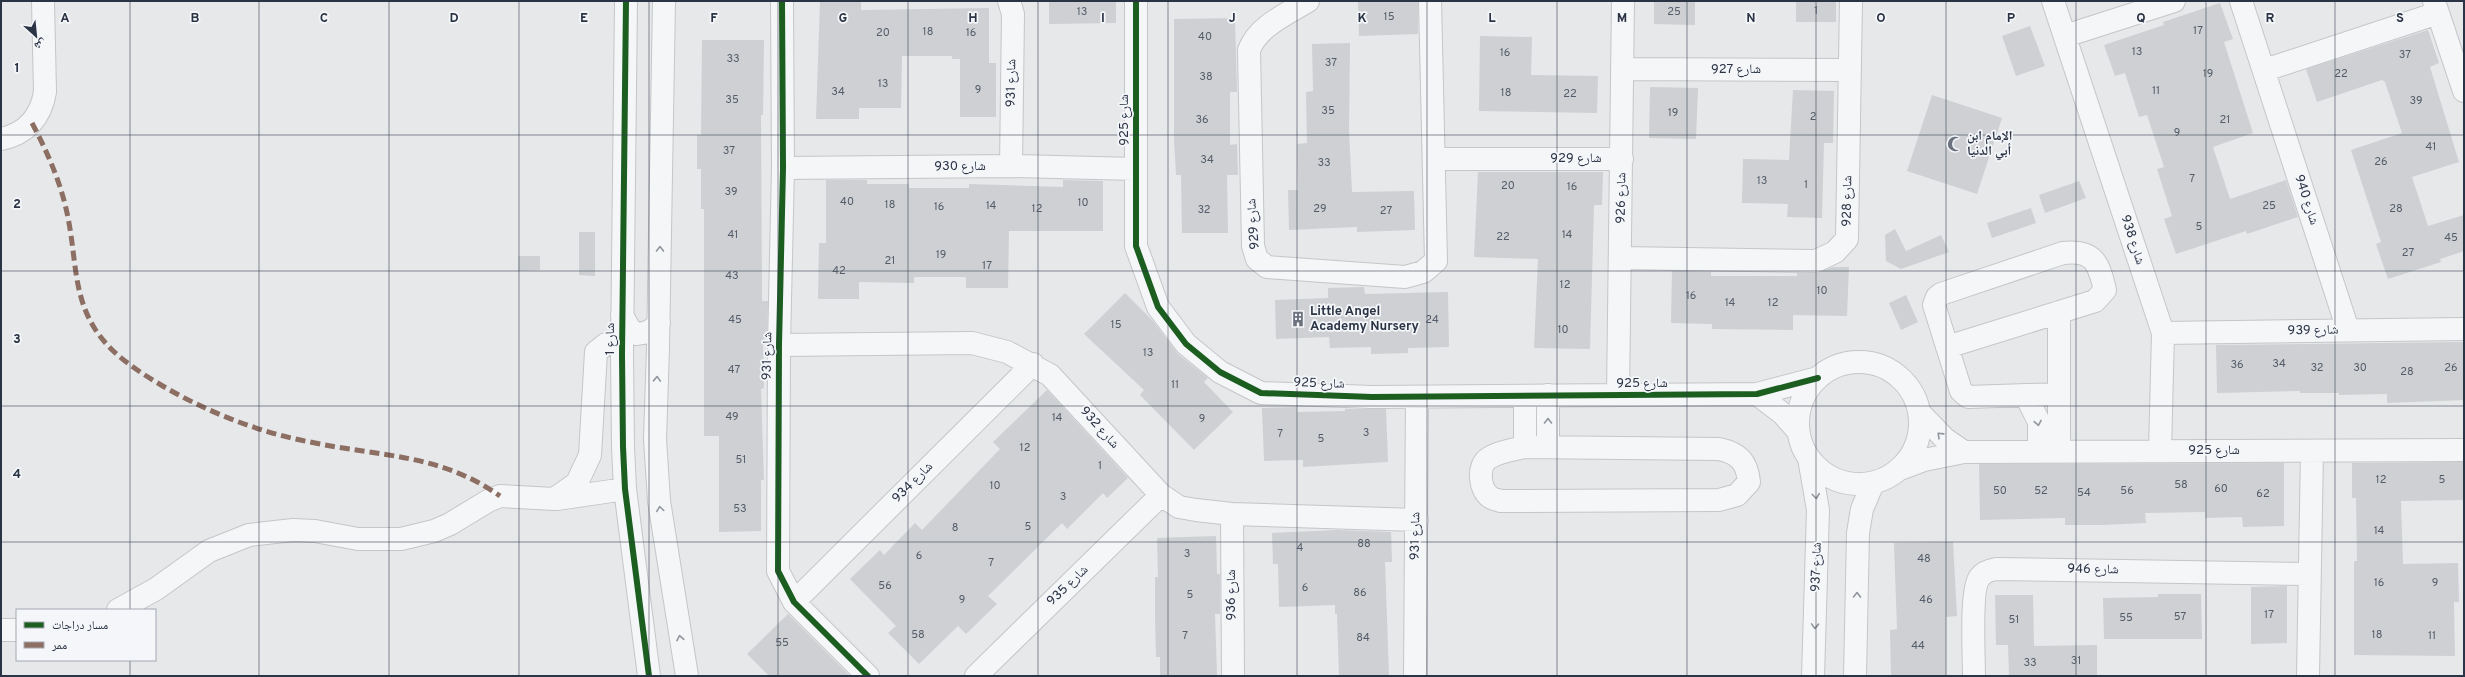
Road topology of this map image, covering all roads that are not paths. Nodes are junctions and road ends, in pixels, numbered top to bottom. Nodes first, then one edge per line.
1 (43, 1) edge
2 (626, 1) edge
3 (664, 1) edge
4 (782, 1) edge
5 (1009, 1) edge
6 (1136, 1) edge
7 (1308, 1) edge
8 (1430, 1) edge
9 (1623, 1) edge
10 (1851, 1) edge
11 (2053, 1) edge
12 (2174, 1) edge
13 (2241, 1) edge
14 (2436, 7) edge
15 (2064, 36) junction
16 (1622, 69) junction
17 (1850, 70) junction
18 (2265, 70) junction
19 (2464, 92) edge
20 (1, 139) edge
21 (1434, 159) junction
22 (1622, 160) junction
23 (1011, 166) junction
24 (783, 168) junction
25 (1136, 169) junction
26 (1621, 258) junction
27 (2060, 312) junction
28 (622, 315) junction
29 (659, 323) junction
30 (2464, 329) edge
31 (2348, 330) junction
32 (2163, 333) junction
33 (622, 341) junction
34 (779, 345) junction
35 (1947, 347) junction
36 (1033, 364) junction
37 (1818, 378) junction
38 (1758, 394) junction
39 (2059, 394) junction
40 (1618, 395) junction
41 (1525, 396) junction
42 (1548, 396) junction
43 (2026, 396) junction
44 (1417, 397) junction
45 (1920, 413) junction
46 (1798, 431) junction
47 (1525, 447) junction
48 (1548, 447) junction
49 (2464, 450) edge
50 (2160, 451) junction
51 (2312, 451) junction
52 (1964, 452) junction
53 (2049, 452) junction
54 (1809, 458) junction
55 (1900, 469) junction
56 (1873, 483) junction
57 (625, 489) junction
58 (1160, 495) junction
59 (554, 499) junction
60 (1232, 514) junction
61 (1416, 520) junction
62 (2309, 574) junction
63 (794, 602) junction
64 (120, 609) edge
65 (1, 630) edge
66 (16, 630) edge
67 (649, 676) edge
68 (687, 676) edge
69 (868, 676) edge
70 (976, 676) edge
71 (1233, 676) edge
72 (1415, 676) edge
73 (1813, 676) edge
74 (1855, 676) edge
75 (1974, 676) edge
76 (2308, 676) edge

1 - 20 street
2 - 28 street, شارع 1
29 -> 3 street
4 - 24 street, شارع 931
5 - 23 street, شارع 931
6 - 25 street, شارع 925
7 - 21 street, شارع 929
8 - 21 street, شارع 929
9 - 16 street, شارع 926
10 - 17 street, شارع 928
11 - 15 street, شارع 938
12 - 15 street
13 - 18 street, شارع 940
14 - 18 street
14 - 19 street
15 - 32 street, شارع 938
16 - 17 street, شارع 927
16 - 22 street, شارع 926
17 - 26 street, شارع 928
18 - 31 street, شارع 940
21 - 22 street, شارع 929
22 - 26 street, شارع 926
23 - 24 street, شارع 930
23 - 25 street, شارع 930
24 - 34 street, شارع 931
25 - 44 street, شارع 925
26 - 40 street, شارع 926
27 - 35 street
27 - 35 street
27 - 39 street
28 - 29 street
28 - 33 street, شارع 1
68 -> 29 street
30 - 31 street, شارع 939
31 - 32 street, شارع 939
32 - 50 street, شارع 938
33 - 57 street, شارع 1
33 - 59 street
34 - 36 street, شارع 932
34 - 63 street, شارع 931
35 - 43 street
36 - 58 street, شارع 932
36 - 63 street, شارع 934
37 - 38 street, شارع 925
37 - 45 street
37 - 46 street
38 - 40 street, شارع 925
38 - 46 street
39 - 43 street
39 - 53 street
40 - 42 street, شارع 925
41 - 42 street, شارع 925
41 - 44 street, شارع 925
41 - 47 street
48 -> 42 street
43 -> 53 street
44 - 61 street, شارع 931
52 -> 45 street
45 - 55 street
46 - 54 street
47 - 48 street
47 - 48 street
49 - 51 street, شارع 925
50 - 51 street, شارع 925
50 - 53 street, شارع 925
51 - 62 street
52 - 53 street, شارع 925
52 - 55 street, شارع 925
54 - 56 street
54 -> 73 street, شارع 937
55 - 56 street
74 -> 56 street
57 - 59 street
57 - 67 street, شارع 1
58 - 60 street, شارع 932
58 - 70 street, شارع 935
59 - 64 street
60 - 61 street, شارع 932
60 - 71 street, شارع 936
61 - 72 street, شارع 931
62 - 75 street, شارع 946
62 - 76 street
63 - 69 street, شارع 931
65 - 66 street

